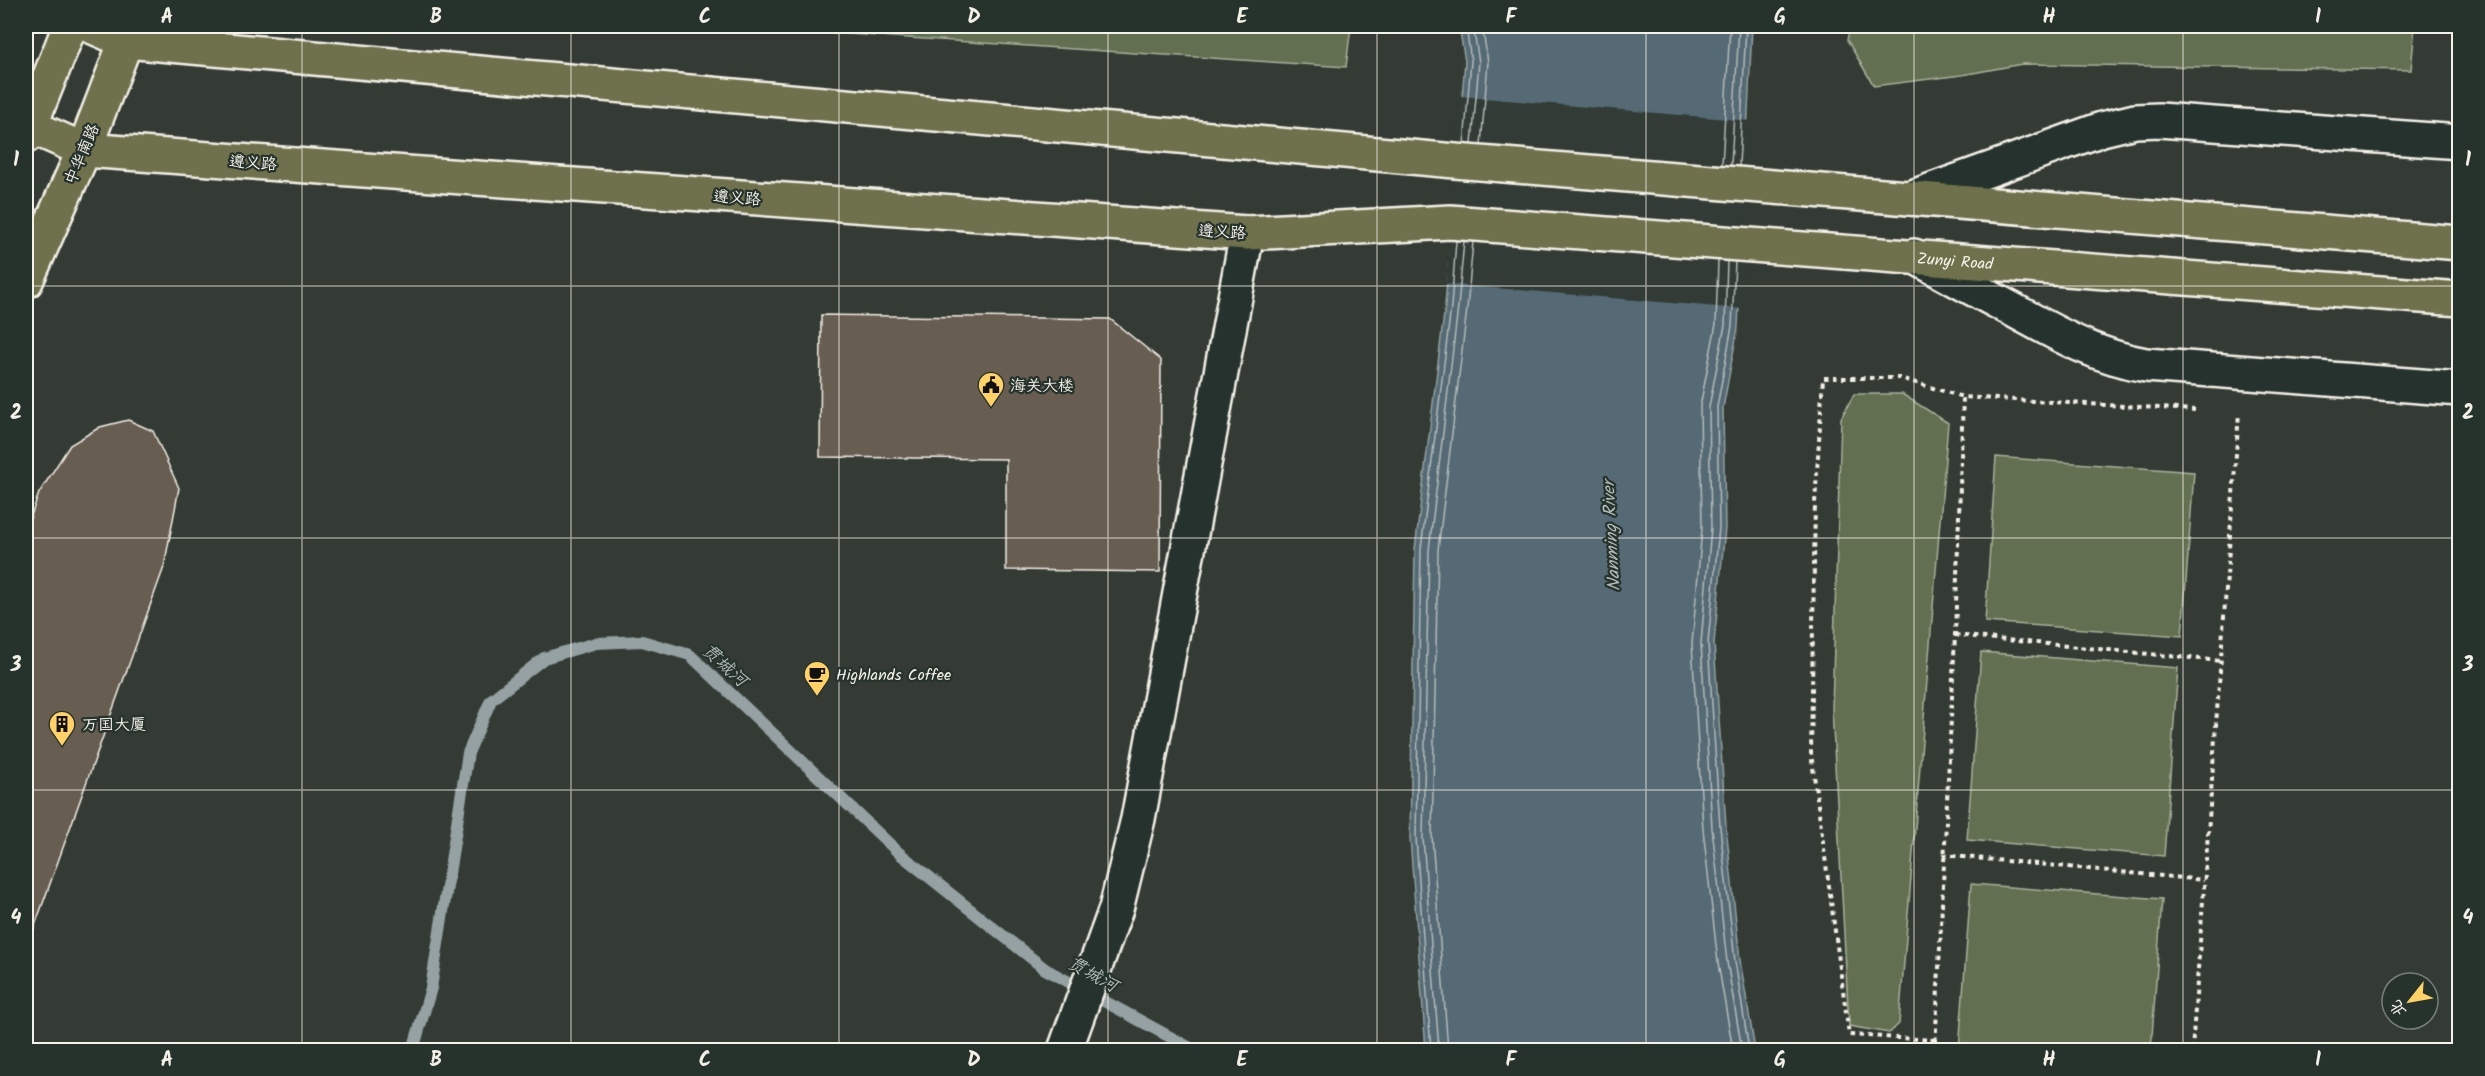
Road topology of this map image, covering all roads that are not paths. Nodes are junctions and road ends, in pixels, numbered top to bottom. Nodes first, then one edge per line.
1 (70, 26) edge
2 (91, 26) edge
3 (127, 33) edge
4 (28, 131) edge
5 (2460, 142) edge
6 (84, 150) junction
7 (1910, 198) junction
8 (1450, 222) joint
9 (1246, 233) junction
10 (2460, 243) edge
11 (1914, 256) junction
12 (26, 281) edge
13 (2460, 299) edge
14 (2460, 389) edge
15 (1065, 1050) edge

1 - 4 main road
2 - 3 main road
3 - 6 main road, 中华南路
3 - 7 main road
4 - 6 main road, 遵义路
5 - 7 street
6 - 9 main road, 遵义路
6 - 12 main road, 中华南路
7 - 10 main road
8 - 9 main road, 遵义路
8 - 11 main road, Zunyi Road
9 - 15 street
11 - 13 main road, Zunyi Road
11 - 14 street

